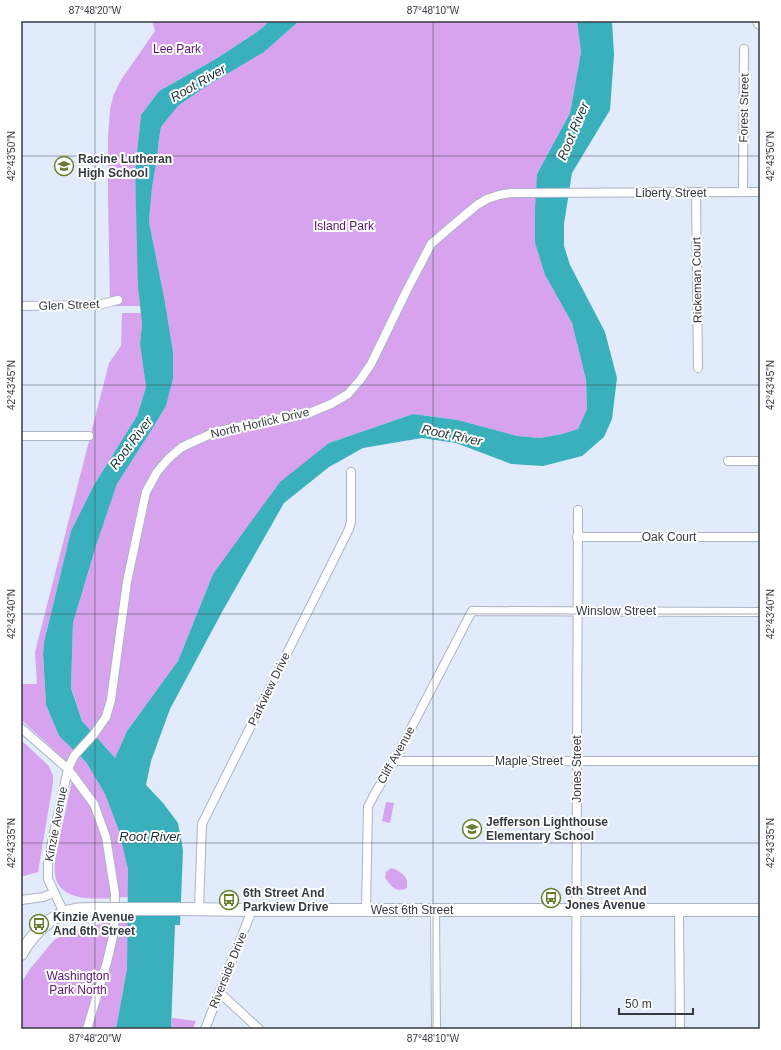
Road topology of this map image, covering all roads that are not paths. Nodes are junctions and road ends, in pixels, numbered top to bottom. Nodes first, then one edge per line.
1 (744, 49) dead end
2 (696, 192) junction
3 (743, 192) junction
4 (760, 192) edge
5 (582, 193) joint
6 (118, 300) dead end
7 (21, 306) edge
8 (698, 368) dead end
9 (21, 436) edge
10 (89, 436) dead end
11 (728, 460) dead end
12 (760, 461) edge
13 (351, 472) dead end
14 (578, 510) dead end
15 (577, 537) junction
16 (760, 537) edge
17 (472, 611) joint
18 (577, 611) junction
19 (760, 612) edge
20 (21, 728) edge
21 (394, 761) junction
22 (577, 761) junction
23 (760, 761) edge
24 (68, 768) junction
25 (54, 893) junction
26 (21, 900) edge
27 (199, 909) junction
28 (252, 910) junction
29 (366, 910) junction
30 (435, 910) junction
31 (576, 910) junction
32 (680, 910) junction
33 (760, 910) edge
34 (64, 913) junction
35 (21, 954) edge
36 (220, 993) junction
37 (87, 1029) edge
38 (205, 1029) edge
39 (259, 1029) edge
40 (436, 1029) edge
41 (576, 1029) edge
42 (680, 1029) edge

1 - 3 street, Forest Street
2 - 3 street, Liberty Street
2 - 5 street, Liberty Street
2 - 8 street, Rickeman Court
3 - 4 street, Liberty Street
5 - 24 street, North Horlick Drive
6 - 7 street, Glen Street
9 - 10 street
11 - 12 street
13 - 27 street, Parkview Drive
14 - 15 street, Jones Street
15 - 16 street, Oak Court
15 - 18 street, Jones Street
17 - 18 street, Winslow Street
17 - 21 street, Cliff Avenue
18 - 19 street, Winslow Street
18 - 22 street, Jones Street
20 - 24 street
21 - 22 street, Maple Street
21 - 29 street, Cliff Avenue
22 - 23 street, Maple Street
22 - 31 street, Jones Street
24 - 25 street, Kinzie Avenue
24 - 37 street
25 - 26 street
25 - 34 street, Kinzie Avenue
27 - 28 street, West 6th Street
27 - 34 street, West 6th Street, bridge
28 - 29 street, West 6th Street
28 - 36 street, Riverside Drive
29 - 30 street, West 6th Street
30 - 31 street, West 6th Street
30 - 40 street
31 - 32 street, West 6th Street
31 - 41 street, Jones Street
32 - 33 street, West 6th Street
32 - 42 street
34 - 35 street
36 - 38 street, Riverside Drive
36 - 39 street

